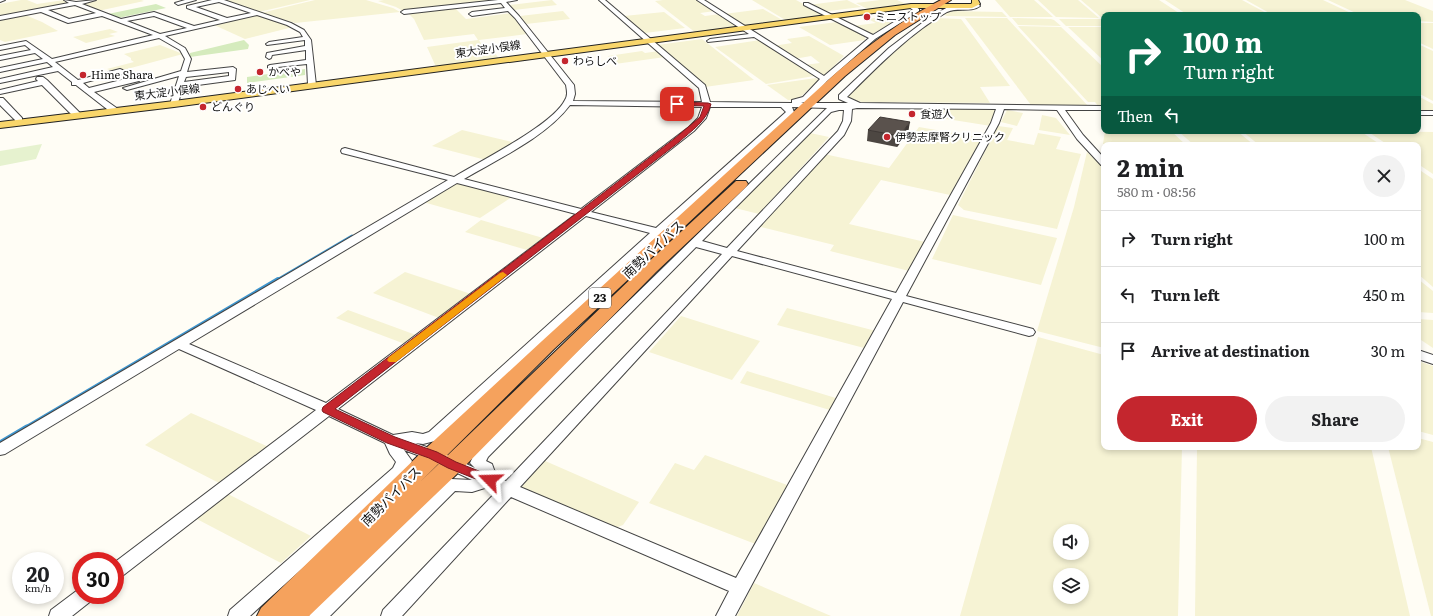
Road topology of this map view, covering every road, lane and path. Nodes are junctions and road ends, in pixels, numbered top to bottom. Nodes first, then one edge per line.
1 (67, 0) edge
2 (93, 0) edge
3 (193, 0) edge
4 (219, 0) edge
5 (514, 0) edge
6 (602, 0) edge
7 (700, 0) edge
8 (502, 1) edge
9 (975, 2) edge
10 (76, 3) junction
11 (178, 3) dead end
12 (946, 3) edge
13 (806, 4) dead end
14 (468, 5) junction
15 (911, 6) junction
16 (510, 9) junction
17 (42, 10) junction
18 (404, 12) dead end
19 (257, 13) junction
20 (102, 14) junction
21 (830, 16) junction
22 (0, 18) edge
23 (228, 20) junction
24 (120, 21) junction
25 (194, 28) junction
26 (743, 28) junction
27 (754, 35) junction
28 (160, 36) junction
29 (307, 38) junction
30 (872, 38) junction
31 (648, 40) junction
32 (710, 41) dead end
33 (0, 42) edge
34 (269, 44) dead end
35 (9, 46) junction
36 (0, 48) edge
37 (308, 48) junction
38 (36, 50) junction
39 (545, 54) junction
40 (269, 57) dead end
41 (0, 58) edge
42 (50, 61) junction
43 (309, 62) junction
44 (270, 67) dead end
45 (60, 68) junction
46 (0, 70) edge
47 (184, 74) junction
48 (824, 79) junction
49 (0, 81) edge
50 (75, 83) junction
51 (179, 85) junction
52 (312, 85) junction
53 (123, 89) dead end
54 (87, 91) junction
55 (0, 92) edge
56 (0, 100) edge
57 (568, 103) junction
58 (174, 104) junction
59 (708, 104) junction
60 (783, 105) junction
61 (816, 105) junction
62 (853, 106) junction
63 (1001, 106) junction
64 (1059, 107) junction
65 (1101, 108) edge
66 (115, 111) junction
67 (1421, 113) edge
68 (1433, 113) edge
69 (78, 116) junction
70 (19, 122) junction
71 (0, 124) edge
72 (345, 151) dead end
73 (1101, 160) edge
74 (456, 180) junction
75 (583, 213) junction
76 (658, 232) junction
77 (695, 243) junction
78 (730, 252) junction
79 (900, 298) junction
80 (1029, 332) dead end
81 (178, 344) junction
82 (1421, 355) edge
83 (1433, 360) edge
84 (327, 410) junction
85 (391, 440) junction
86 (0, 450) edge
87 (433, 455) junction
88 (452, 465) junction
89 (490, 480) junction
90 (508, 489) junction
91 (124, 565) edge
92 (740, 588) junction
93 (73, 604) edge
94 (58, 616) edge
95 (237, 616) edge
96 (270, 616) edge
97 (291, 616) edge
98 (318, 616) edge
99 (390, 616) edge
100 (725, 616) edge

1 - 10 street
2 - 10 street
3 - 11 street
4 - 19 street
4 - 23 street
5 - 8 street
6 - 31 street
7 - 26 street
8 - 14 street
8 - 16 street
9 - 12 main road, 東大淀小俣線
9 - 62 street
10 - 17 street
10 - 20 street
12 - 15 main road, 東大淀小俣線
12 - 61 highway, 南勢バイパス / 23
13 - 21 street
14 - 16 street
14 - 18 street
15 - 21 main road, 東大淀小俣線
15 - 30 street
16 - 39 street
17 - 20 street
17 - 22 street
19 - 23 street
19 - 29 street
20 - 24 street
21 - 26 main road, 東大淀小俣線
21 - 30 street
23 - 25 street
24 - 25 street
24 - 28 street
25 - 28 street
26 - 27 street
26 - 31 main road, 東大淀小俣線
27 - 32 street
27 - 48 street
28 - 42 street
28 - 47 street
29 - 34 street
29 - 37 street
30 - 48 street
31 - 39 main road, 東大淀小俣線
31 - 59 street
33 - 35 street
35 - 36 street
35 - 38 street
37 - 40 street
37 - 43 street
38 - 41 street
38 - 42 street
39 - 52 main road, 東大淀小俣線
39 - 57 street
42 - 45 street
42 - 46 street
43 - 44 street
43 - 52 street
45 - 49 street
45 - 50 street
47 - 51 street
47 - 51 street
47 - 53 street
48 - 60 street
50 - 54 street
50 - 54 street
51 - 58 street
52 - 58 main road, 東大淀小俣線
54 - 66 street
55 - 69 street
56 - 70 street
57 - 59 street
57 - 74 street
58 - 66 main road, 東大淀小俣線
59 - 60 street
59 - 75 street
60 - 61 street
60 - 76 street
61 - 62 street
61 - 87 highway, 南勢バイパス / 23
61 - 88 highway, 南勢バイパス / 23
62 - 63 street
62 - 77 street
62 - 78 street
63 - 64 street
63 - 79 street
64 - 65 street
64 - 73 street
66 - 69 main road, 東大淀小俣線
67 - 68 street
69 - 70 main road, 東大淀小俣線
70 - 71 main road, 東大淀小俣線
72 - 74 street
74 - 75 street
74 - 81 street
75 - 76 street
75 - 84 street
76 - 85 street
77 - 78 street
77 - 89 street
78 - 79 street
78 - 90 street
79 - 80 street
79 - 92 street
81 - 84 street
81 - 86 street
82 - 83 street
84 - 85 street
84 - 91 street
85 - 87 street
85 - 95 street
87 - 88 street
87 - 96 highway, 南勢バイパス / 23
88 - 89 street
88 - 97 highway, 南勢バイパス / 23
89 - 90 street
89 - 98 street
90 - 92 street
90 - 99 street
92 - 100 street
93 - 94 street

